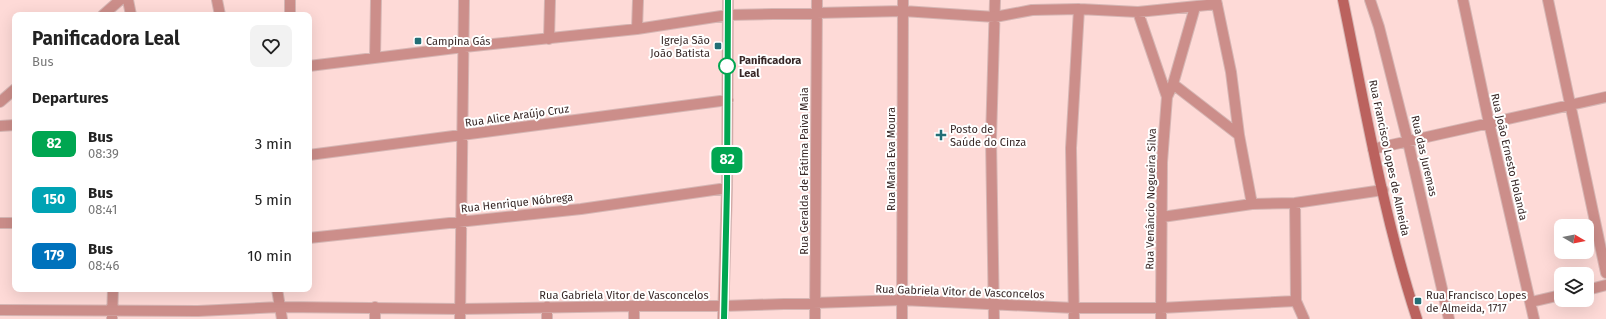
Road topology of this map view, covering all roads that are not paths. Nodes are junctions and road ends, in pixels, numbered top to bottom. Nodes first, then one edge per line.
1 (120, 0) edge
2 (128, 0) edge
3 (217, 0) edge
4 (290, 0) edge
5 (376, 0) edge
6 (464, 0) edge
7 (550, 0) edge
8 (638, 0) edge
9 (728, 0) edge
10 (817, 0) edge
11 (903, 0) edge
12 (995, 0) edge
13 (1343, 0) edge
14 (1370, 0) edge
15 (1462, 0) edge
16 (1548, 0) edge
17 (1216, 2) edge
18 (1195, 7) junction
19 (1079, 9) junction
20 (903, 11) junction
21 (106, 12) edge
22 (130, 12) edge
23 (219, 12) edge
24 (290, 12) edge
25 (817, 12) junction
26 (1138, 12) junction
27 (728, 15) junction
28 (995, 17) junction
29 (638, 29) junction
30 (549, 39) junction
31 (464, 47) junction
32 (375, 58) junction
33 (312, 66) edge
34 (1173, 84) junction
35 (12, 92) edge
36 (1167, 98) junction
37 (1606, 98) edge
38 (728, 100) junction
39 (0, 102) edge
40 (1572, 106) junction
41 (1489, 122) junction
42 (12, 125) edge
43 (0, 126) edge
44 (1239, 135) junction
45 (463, 136) junction
46 (1408, 142) junction
47 (1373, 149) junction
48 (312, 155) edge
49 (727, 188) junction
50 (1383, 190) junction
51 (1295, 203) junction
52 (1252, 204) junction
53 (1162, 217) junction
54 (461, 221) junction
55 (12, 222) edge
56 (0, 223) edge
57 (312, 238) edge
58 (1606, 273) edge
59 (1606, 285) edge
60 (1594, 288) edge
61 (113, 292) edge
62 (278, 292) edge
63 (1554, 297) edge
64 (902, 300) junction
65 (1296, 301) junction
66 (1530, 302) junction
67 (815, 303) junction
68 (995, 304) junction
69 (634, 306) junction
70 (723, 306) junction
71 (280, 307) junction
72 (375, 307) junction
73 (547, 307) junction
74 (1074, 308) junction
75 (1161, 308) junction
76 (0, 310) edge
77 (23, 314) edge
78 (460, 314) edge
79 (112, 315) edge
80 (198, 315) edge
81 (282, 319) edge
82 (375, 319) edge
83 (547, 319) edge
84 (634, 319) edge
85 (724, 319) edge
86 (815, 319) edge
87 (902, 319) edge
88 (994, 319) edge
89 (1074, 319) edge
90 (1161, 319) edge
91 (1304, 319) edge
92 (1417, 319) edge
93 (1449, 319) edge
94 (1534, 319) edge

1 - 21 street
2 - 22 street
3 - 23 street
4 - 24 street
5 - 32 street
6 - 31 street
7 - 30 street
8 - 29 street
9 - 27 street
10 - 25 street, Rua Geralda de Fátima Paiva Maia
11 - 20 street, Rua Maria Eva Moura
12 - 28 street
13 - 47 main road, Rua Francisco Lopes de Almeida
14 - 46 street, Rua das Juremas
15 - 41 street, Rua João Ernesto Holanda
16 - 40 street
17 - 18 street
17 - 44 street
18 - 26 street
18 - 34 street
19 - 26 street
19 - 28 street
19 - 74 street
20 - 25 street
20 - 28 street
20 - 64 street, Rua Maria Eva Moura
25 - 27 street
25 - 67 street, Rua Geralda de Fátima Paiva Maia
26 - 36 street, Rua Venâncio Nogueira Silva
27 - 29 street
27 - 38 street
28 - 68 street
29 - 30 street
30 - 31 street
31 - 32 street
31 - 45 street
32 - 33 street
34 - 36 street
34 - 44 street
35 - 39 street
36 - 53 street, Rua Venâncio Nogueira Silva
37 - 40 street
38 - 45 street, Rua Alice Araújo Cruz
38 - 49 street
40 - 41 street
40 - 58 street
41 - 46 street
41 - 66 street, Rua João Ernesto Holanda
42 - 43 street
44 - 52 street
45 - 48 street, Rua Alice Araújo Cruz
45 - 54 street
46 - 47 street
46 - 93 street, Rua das Juremas
47 - 50 main road, Rua Francisco Lopes de Almeida
49 - 54 street, Rua Henrique Nóbrega
49 - 70 street
50 - 51 street
50 - 92 main road, Rua Francisco Lopes de Almeida
51 - 52 street
51 - 65 street
52 - 53 street
53 - 75 street, Rua Venâncio Nogueira Silva
54 - 57 street, Rua Henrique Nóbrega
54 - 78 street
55 - 56 street
59 - 60 street
61 - 79 street
62 - 71 street
63 - 66 street
64 - 67 street, Rua Gabriela Vitor de Vasconcelos
64 - 68 street, Rua Gabriela Vitor de Vasconcelos
64 - 87 street, Rua Maria Eva Moura
65 - 75 street, Rua Gabriela Vitor de Vasconcelos
65 - 91 street
66 - 94 street, Rua João Ernesto Holanda
67 - 70 street, Rua Gabriela Vitor de Vasconcelos
67 - 86 street, Rua Geralda de Fátima Paiva Maia
68 - 74 street, Rua Gabriela Vitor de Vasconcelos
68 - 88 street
69 - 70 street, Rua Gabriela Vitor de Vasconcelos
69 - 73 street, Rua Gabriela Vitor de Vasconcelos
69 - 84 street
70 - 85 street
71 - 72 street, Rua Gabriela Vitor de Vasconcelos
71 - 80 street, Rua Gabriela Vitor de Vasconcelos
71 - 81 street
72 - 78 street, Rua Gabriela Vitor de Vasconcelos
72 - 82 street
73 - 78 street, Rua Gabriela Vitor de Vasconcelos
73 - 83 street
74 - 75 street, Rua Gabriela Vitor de Vasconcelos
74 - 89 street
75 - 90 street, Rua Venâncio Nogueira Silva
76 - 77 street, Rua Gabriela Vitor de Vasconcelos
77 - 79 street, Rua Gabriela Vitor de Vasconcelos
79 - 80 street, Rua Gabriela Vitor de Vasconcelos

